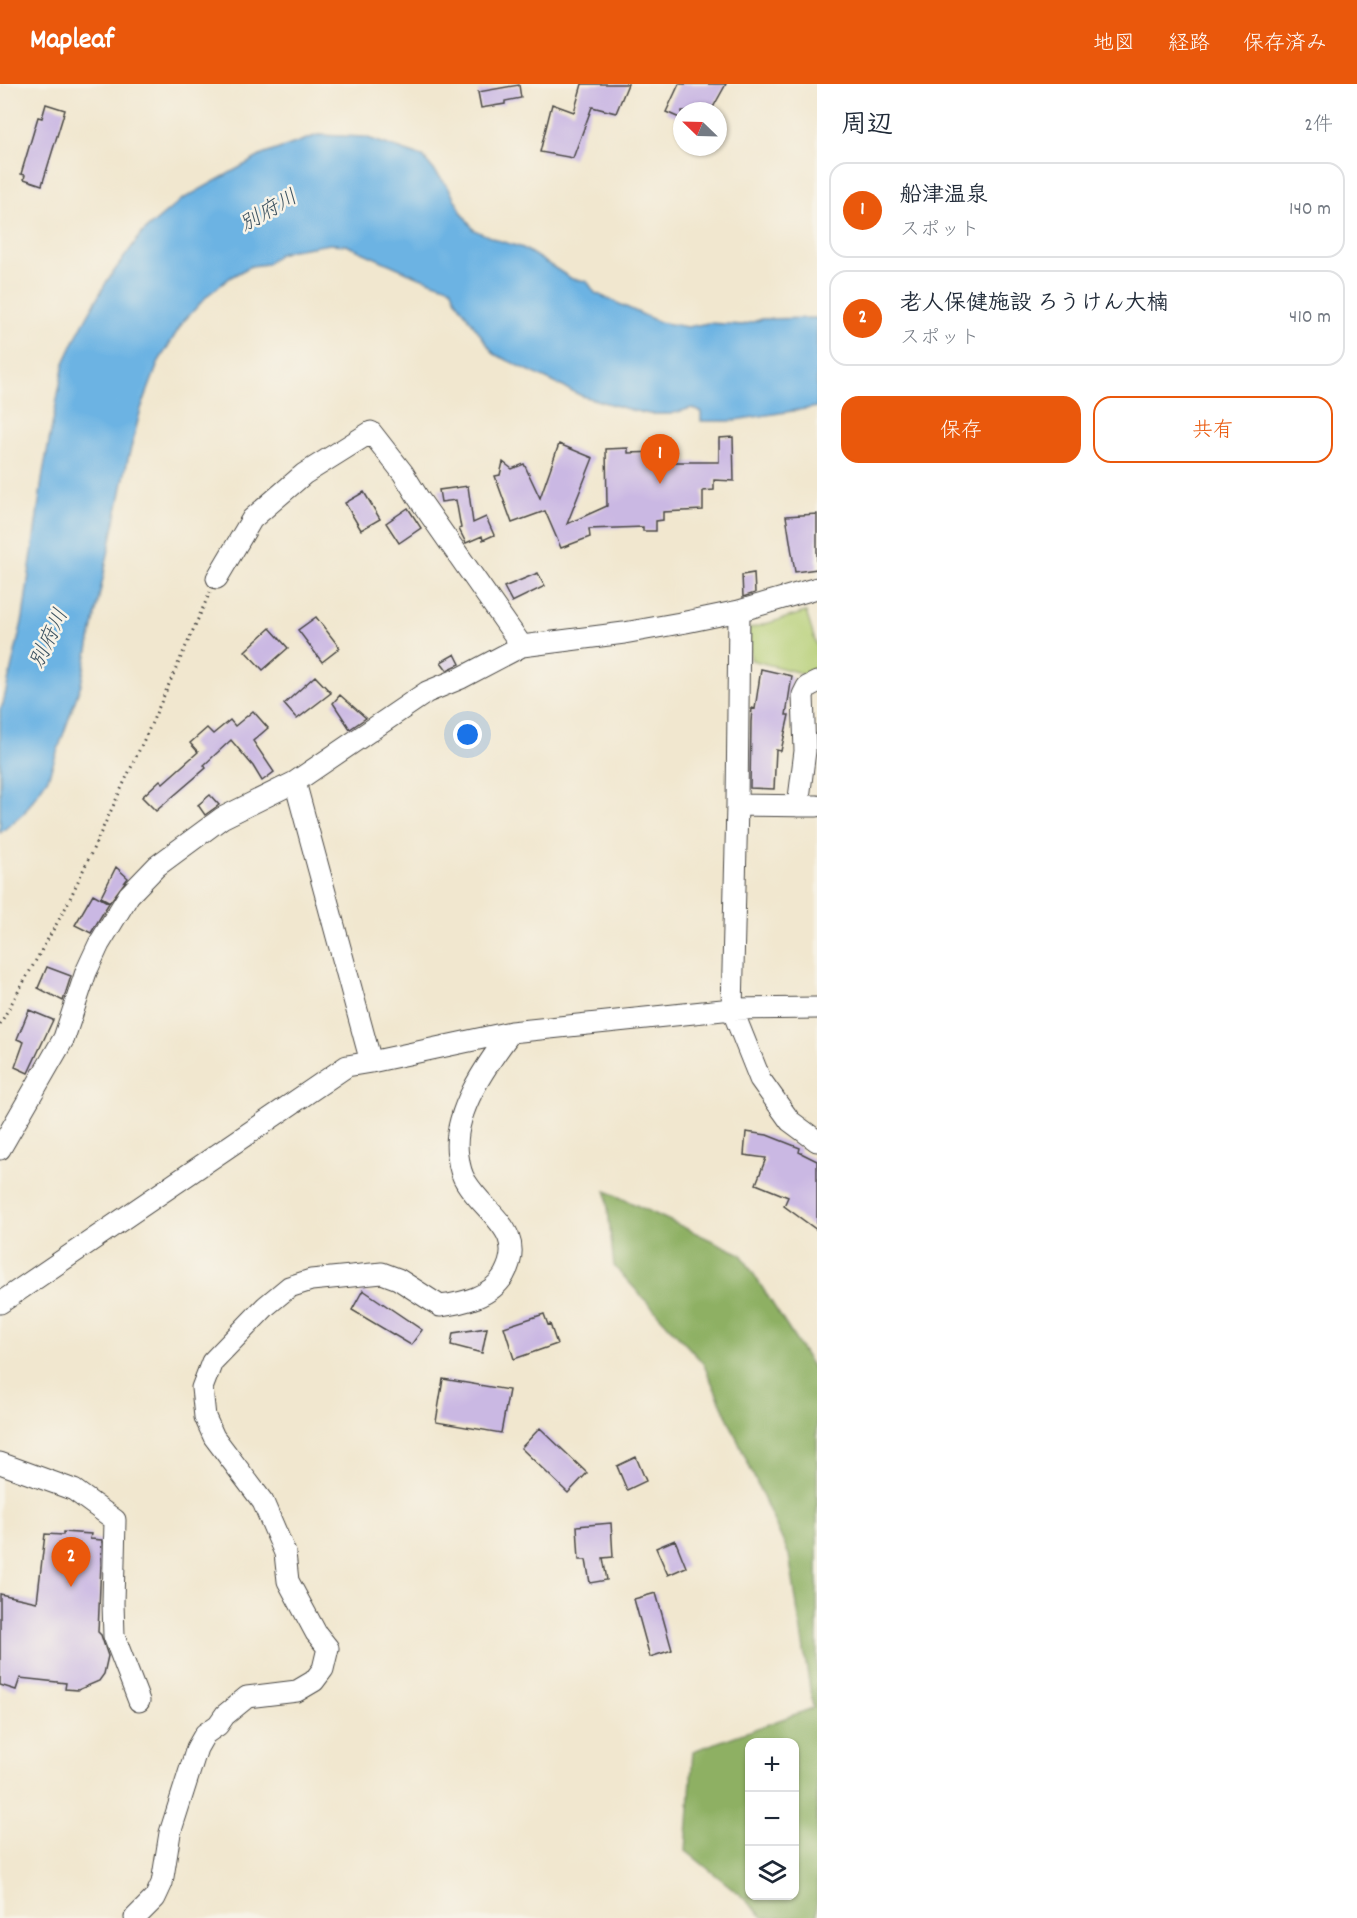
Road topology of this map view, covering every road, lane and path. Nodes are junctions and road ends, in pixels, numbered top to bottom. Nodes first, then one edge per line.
1 (217, 578) joint
2 (817, 588) edge
3 (739, 611) junction
4 (522, 645) junction
5 (817, 682) edge
6 (811, 751) edge
7 (295, 782) junction
8 (737, 805) junction
9 (807, 806) edge
10 (817, 1008) edge
11 (732, 1009) junction
12 (0, 1024) edge
13 (511, 1032) junction
14 (371, 1062) junction
15 (817, 1141) edge
16 (0, 1149) edge
17 (0, 1304) edge
18 (0, 1463) edge
19 (139, 1701) dead end
20 (135, 1918) edge

1 - 4 street
1 - 12 path
2 - 3 street
3 - 4 street
3 - 8 street
4 - 7 street
5 - 6 street
6 - 9 street
7 - 14 street
7 - 16 street
8 - 9 street
8 - 11 street
10 - 11 street
11 - 13 street
11 - 15 street
13 - 14 street
13 - 20 street
14 - 17 street
18 - 19 street

